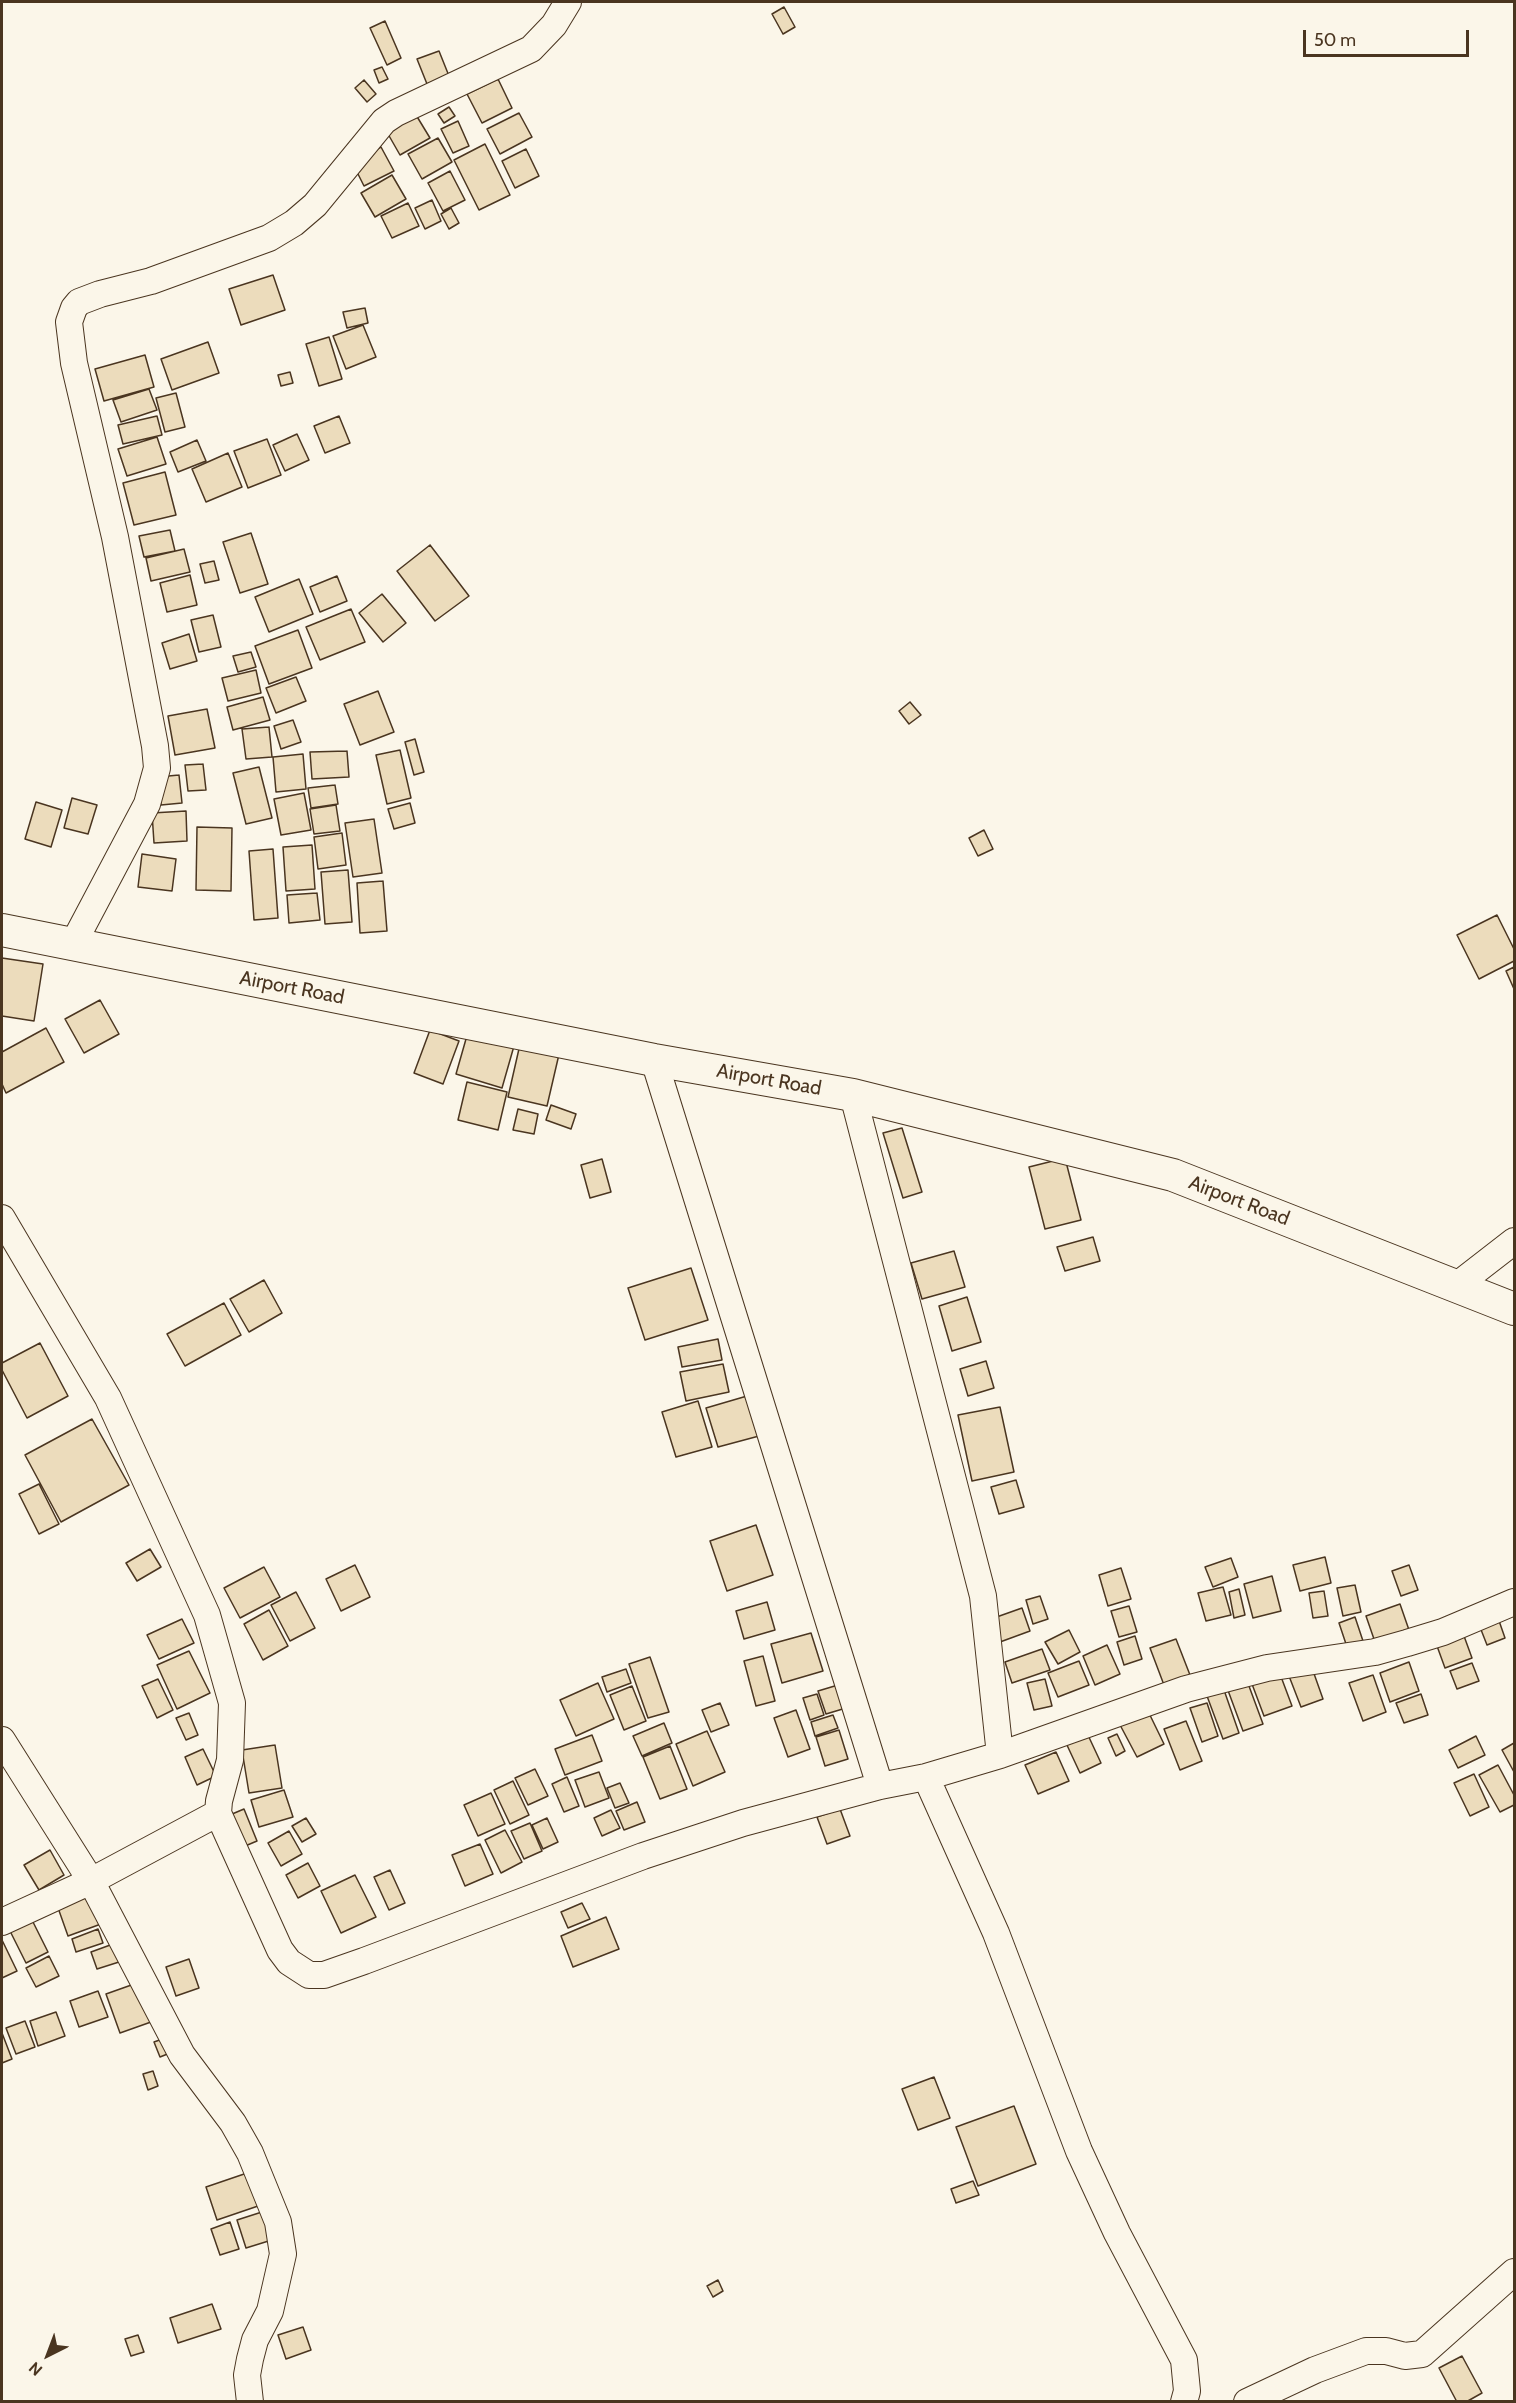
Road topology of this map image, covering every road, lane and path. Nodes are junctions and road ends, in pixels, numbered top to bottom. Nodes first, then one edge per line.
1 (568, 2) edge
2 (2, 930) edge
3 (73, 944) junction
4 (654, 1059) junction
5 (853, 1095) junction
6 (2, 1218) edge
7 (1515, 1241) edge
8 (1456, 1286) junction
9 (1515, 1309) edge
10 (1515, 1602) edge
11 (2, 1740) edge
12 (1000, 1755) junction
13 (926, 1777) junction
14 (880, 1786) junction
15 (218, 1813) junction
16 (91, 1881) junction
17 (2, 1922) edge
18 (1515, 2272) edge
19 (250, 2402) edge
20 (1184, 2402) edge
21 (1248, 2402) edge

1 - 3 street
2 - 3 main road, Airport Road
3 - 4 main road, Airport Road
4 - 5 main road, Airport Road
4 - 14 street
5 - 8 main road, Airport Road
5 - 12 street
6 - 15 street
7 - 8 street
8 - 9 main road, Airport Road
10 - 12 street
11 - 16 street
12 - 13 street
13 - 14 street
13 - 20 street
14 - 15 street
15 - 16 street
16 - 17 street
16 - 19 street
18 - 21 street

